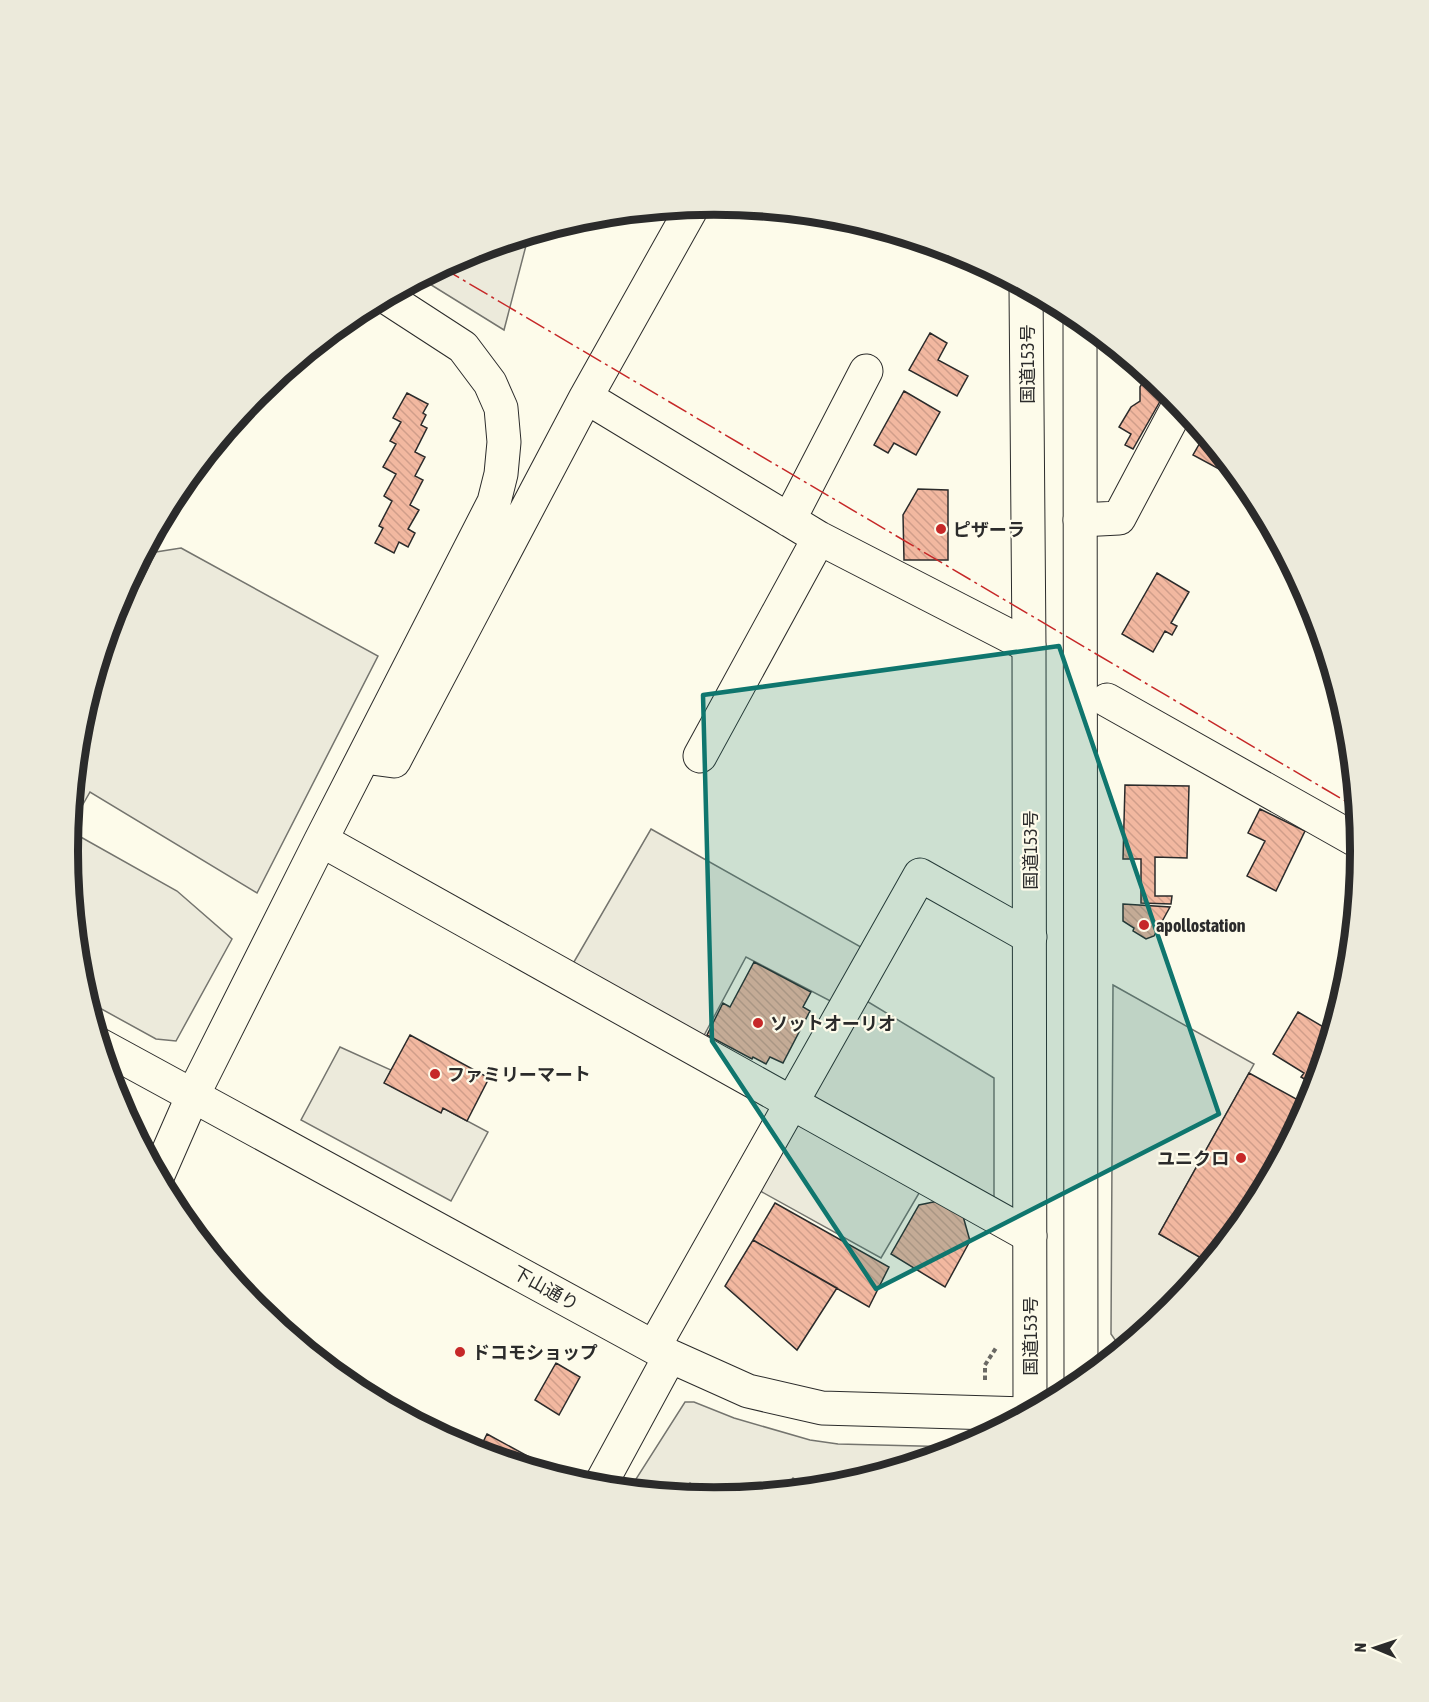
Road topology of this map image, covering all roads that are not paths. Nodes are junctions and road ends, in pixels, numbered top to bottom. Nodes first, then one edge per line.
1 (688, 216) edge
2 (1026, 296) edge
3 (393, 302) edge
4 (1080, 330) edge
5 (866, 371) dead end
6 (586, 397) junction
7 (1175, 412) edge
8 (789, 520) junction
9 (1080, 520) junction
10 (819, 538) junction
11 (1029, 646) junction
12 (1107, 700) dead end
13 (700, 756) dead end
14 (364, 757) junction
15 (1351, 837) edge
16 (321, 840) junction
17 (1030, 936) junction
18 (110, 1051) edge
19 (193, 1095) junction
20 (793, 1102) junction
21 (162, 1167) edge
22 (1030, 1236) junction
23 (662, 1352) junction
24 (1081, 1371) edge
25 (1028, 1405) edge
26 (1013, 1413) edge
27 (603, 1477) edge

1 - 6 main road
2 - 11 main road, 国道153号
3 - 14 main road
4 - 9 main road
5 - 8 main road
6 - 8 main road
6 - 14 main road
7 - 9 main road
8 - 10 main road
9 - 24 main road
10 - 11 main road
10 - 13 main road
11 - 17 main road, 国道153号
12 - 15 main road
14 - 16 main road
16 - 19 main road
16 - 20 main road
17 - 20 main road
17 - 22 main road, 国道153号
18 - 19 main road, 下山通り
19 - 21 main road
19 - 23 main road, 下山通り
20 - 22 main road
20 - 23 main road
22 - 25 main road, 国道153号
23 - 26 main road, 下山通り
23 - 27 main road

